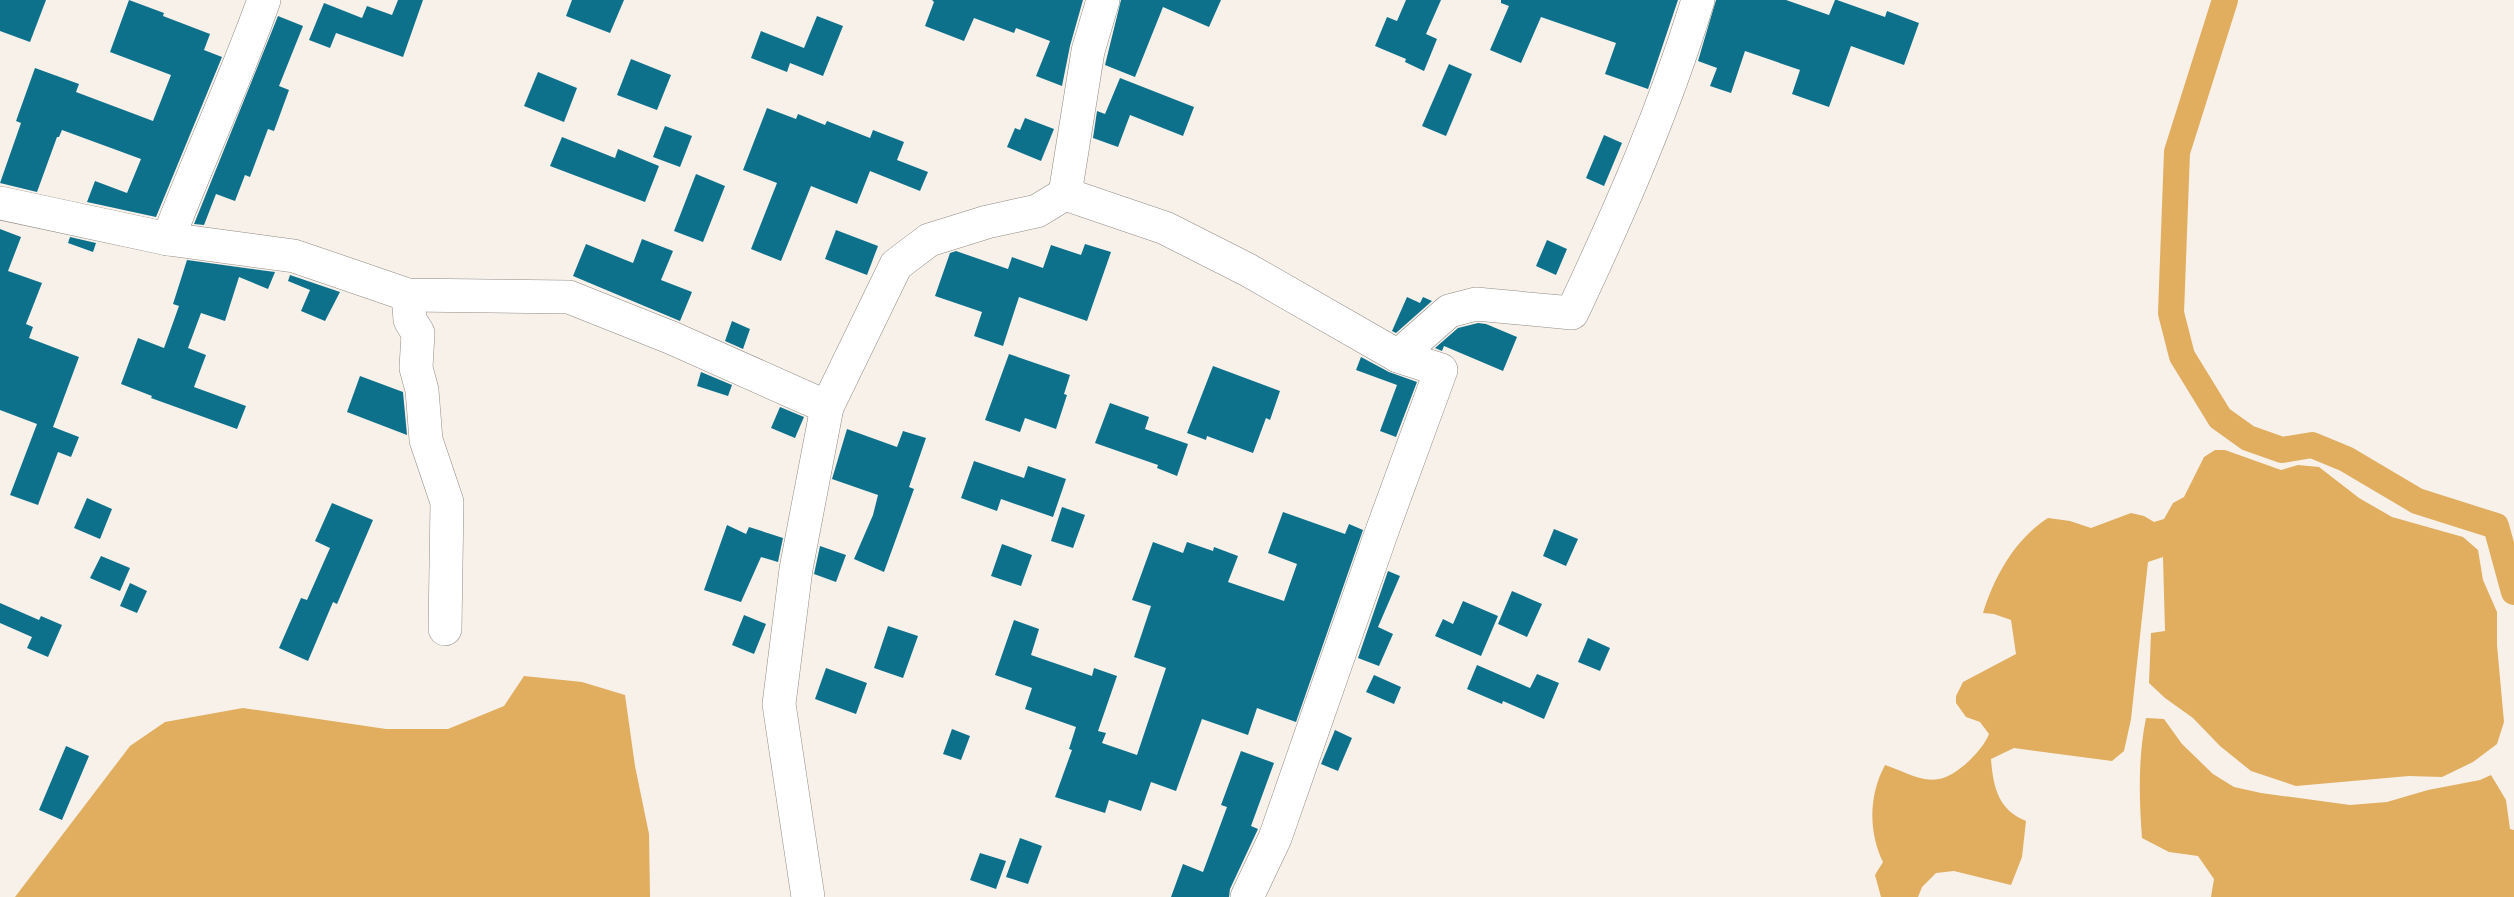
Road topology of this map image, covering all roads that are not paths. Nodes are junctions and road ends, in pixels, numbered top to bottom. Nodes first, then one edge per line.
1 (264, 0) edge
2 (1103, 0) edge
3 (1698, 0) edge
4 (1065, 194) junction
5 (0, 203) edge
6 (168, 239) junction
7 (408, 295) junction
8 (1398, 356) junction
9 (827, 407) junction
10 (445, 629) dead end
11 (808, 897) edge
12 (1247, 897) edge

1 - 6 street
2 - 4 street
3 - 8 street
4 - 8 street
4 - 9 street
5 - 6 street
6 - 7 street
7 - 9 street
7 - 10 street
8 - 12 street
9 - 11 street

